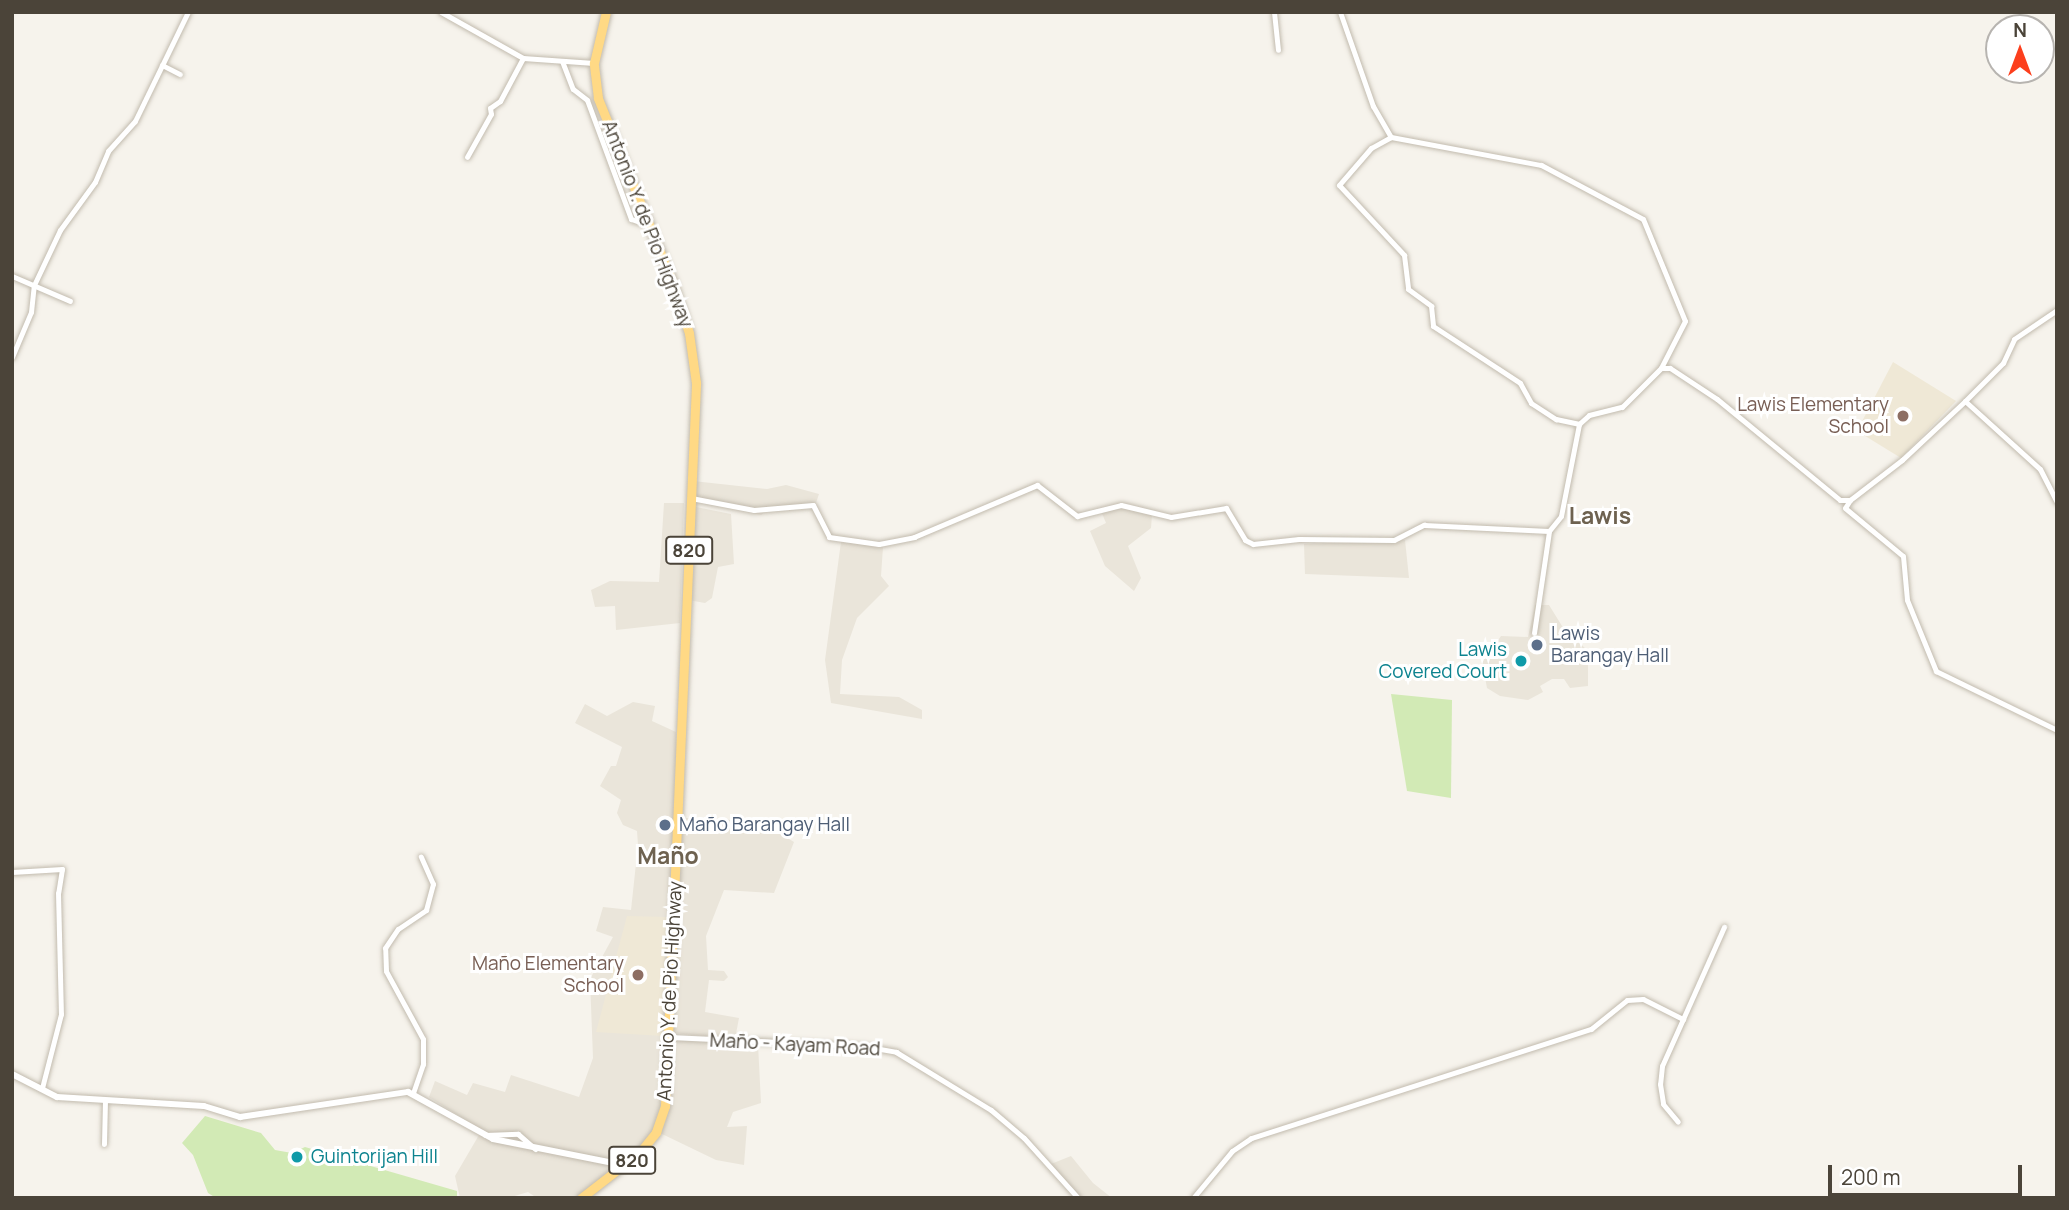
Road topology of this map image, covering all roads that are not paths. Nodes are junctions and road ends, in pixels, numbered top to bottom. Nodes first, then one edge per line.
1 (188, 12) edge
2 (441, 12) edge
3 (606, 12) edge
4 (1274, 12) edge
5 (1340, 12) edge
6 (1278, 50) dead end
7 (523, 58) junction
8 (562, 61) junction
9 (594, 63) junction
10 (162, 65) junction
11 (180, 74) dead end
12 (1391, 137) junction
13 (467, 157) dead end
14 (648, 225) junction
15 (12, 276) edge
16 (34, 285) junction
17 (70, 301) dead end
18 (2057, 310) edge
19 (12, 358) edge
20 (1661, 368) junction
21 (1965, 401) junction
22 (1579, 424) junction
23 (691, 498) junction
24 (1850, 499) junction
25 (2057, 502) edge
26 (1549, 531) junction
27 (1534, 634) dead end
28 (2057, 730) edge
29 (421, 858) dead end
30 (12, 872) edge
31 (1724, 927) dead end
32 (1683, 1019) junction
33 (670, 1037) junction
34 (12, 1074) edge
35 (42, 1088) junction
36 (413, 1093) junction
37 (105, 1101) junction
38 (1678, 1122) dead end
39 (104, 1144) dead end
40 (625, 1165) junction
41 (581, 1198) edge
42 (1078, 1198) edge
43 (1194, 1198) edge

1 - 10 street
2 - 7 street
3 - 9 highway, Antonio Y. de Pio Highway / 820
4 - 6 street
5 - 12 street
7 - 8 street
7 - 13 street
8 - 9 street
8 - 14 street
9 - 14 highway, Antonio Y. de Pio Highway / 820
10 - 11 street
10 - 16 street
12 - 20 street
12 - 22 street
14 - 23 highway, Antonio Y. de Pio Highway / 820
15 - 16 street
16 - 17 street
16 - 19 street
18 - 21 street
20 - 22 street
20 - 24 street
21 - 24 street
21 - 25 street
22 - 26 street
23 - 26 street
23 - 33 highway, Antonio Y. de Pio Highway / 820
24 - 28 street
26 - 27 street
29 - 36 street
30 - 35 street
31 - 32 street
32 - 38 street
32 - 43 street
33 - 40 highway, Antonio Y. de Pio Highway / 820
33 - 42 street, Maño - Kayam Road
34 - 35 street
35 - 37 street
36 - 37 street
36 - 40 street
37 - 39 street
40 - 41 highway, Antonio Y. de Pio Highway / 820

